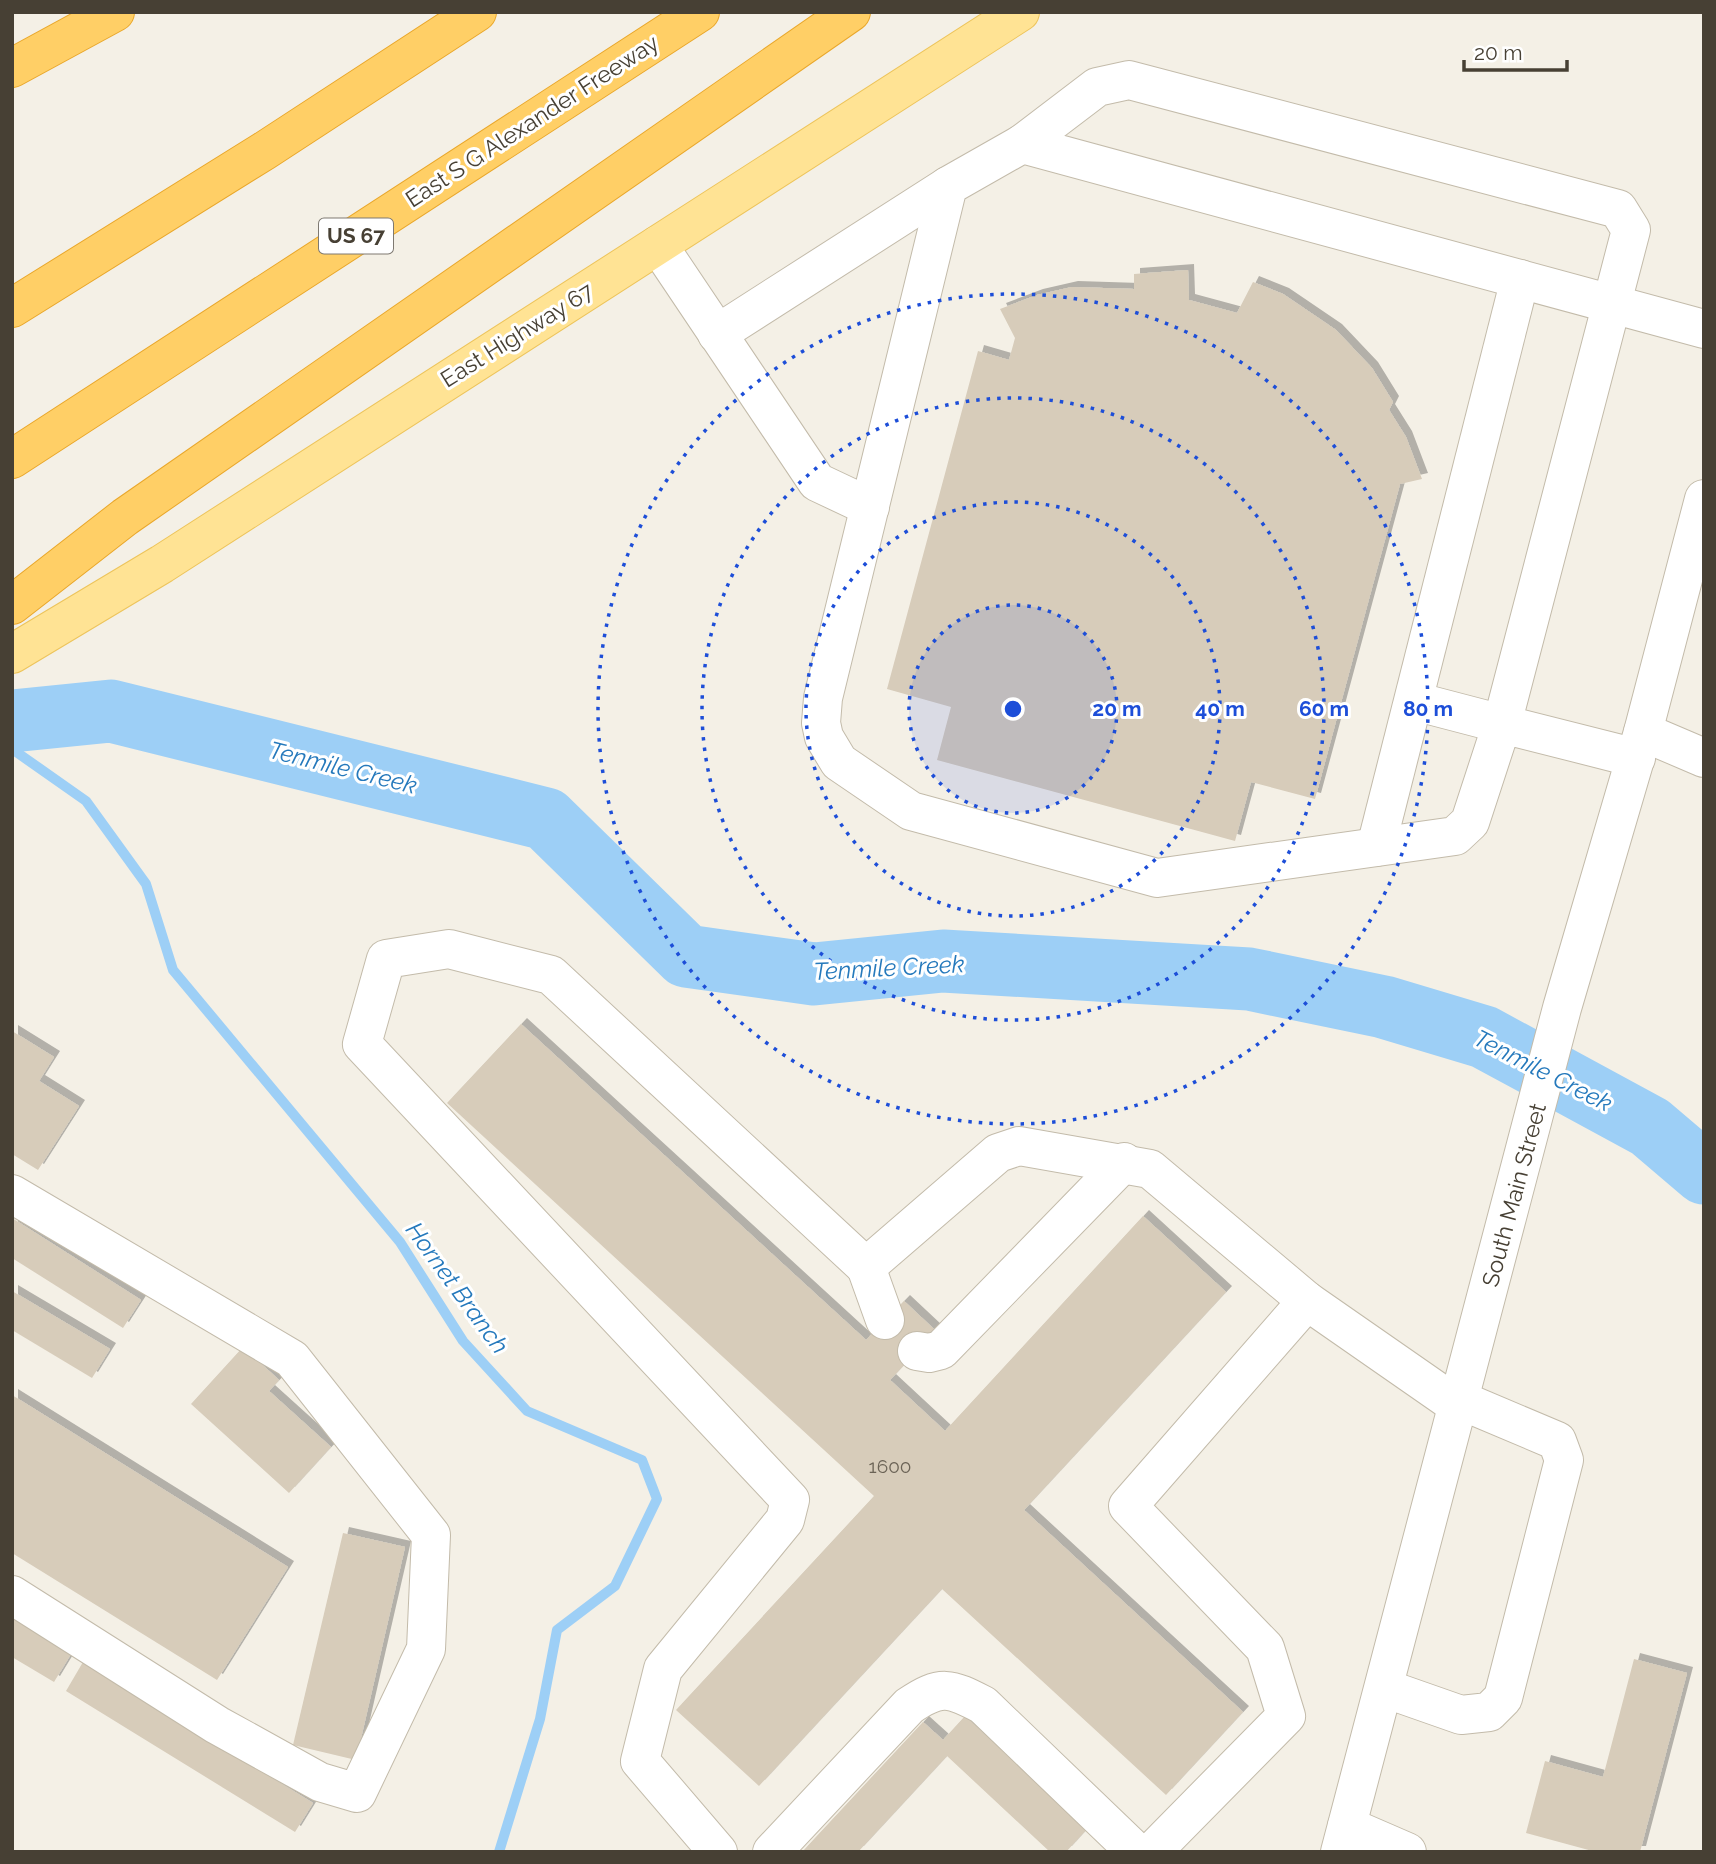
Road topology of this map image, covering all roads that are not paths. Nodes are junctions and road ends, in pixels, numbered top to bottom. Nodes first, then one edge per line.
1 (90, 12) edge
2 (115, 12) edge
3 (477, 12) edge
4 (700, 12) edge
5 (851, 12) edge
6 (1020, 12) edge
7 (12, 61) edge
8 (12, 68) edge
9 (1022, 144) junction
10 (948, 186) junction
11 (658, 245) junction
12 (1520, 279) junction
13 (1614, 305) junction
14 (12, 308) edge
15 (1704, 329) edge
16 (717, 334) junction
17 (12, 459) edge
18 (1704, 499) edge
19 (870, 507) junction
20 (1691, 604) edge
21 (12, 605) edge
22 (12, 654) edge
23 (1413, 701) junction
24 (1503, 724) junction
25 (1640, 745) junction
26 (1704, 758) edge
27 (1376, 847) junction
28 (1124, 1162) junction
29 (12, 1194) edge
30 (866, 1267) junction
31 (1307, 1301) junction
32 (885, 1320) dead end
33 (917, 1351) dead end
34 (1459, 1403) junction
35 (12, 1595) edge
36 (1384, 1688) junction
37 (1343, 1839) edge
38 (718, 1852) edge
39 (772, 1852) edge
40 (1136, 1852) edge
41 (1152, 1852) edge
42 (1407, 1852) edge

1 - 7 main road
2 - 8 highway
3 - 14 highway
4 - 17 highway, East S G Alexander Freeway / US 67
5 - 21 highway
6 - 11 main road, East Highway 67
9 - 10 street
9 - 12 street
9 - 13 street
10 - 16 street
10 - 19 street
11 - 16 street
11 - 22 main road, East Highway 67
12 - 13 street
12 - 23 street
13 - 15 street
13 - 24 street
16 - 19 street
18 - 20 street, South Main Street
19 - 27 street
20 - 25 street, South Main Street
23 - 24 street
23 - 27 street
24 - 25 street
24 - 27 street
25 - 26 street
25 - 34 street, South Main Street
28 - 30 street
28 - 31 street
28 - 33 street
29 - 35 street
30 - 32 street
30 - 38 street
31 - 34 street
31 - 41 street
34 - 36 street, South Main Street
34 - 36 street
36 - 37 street, South Main Street
37 - 42 street
39 - 40 street

